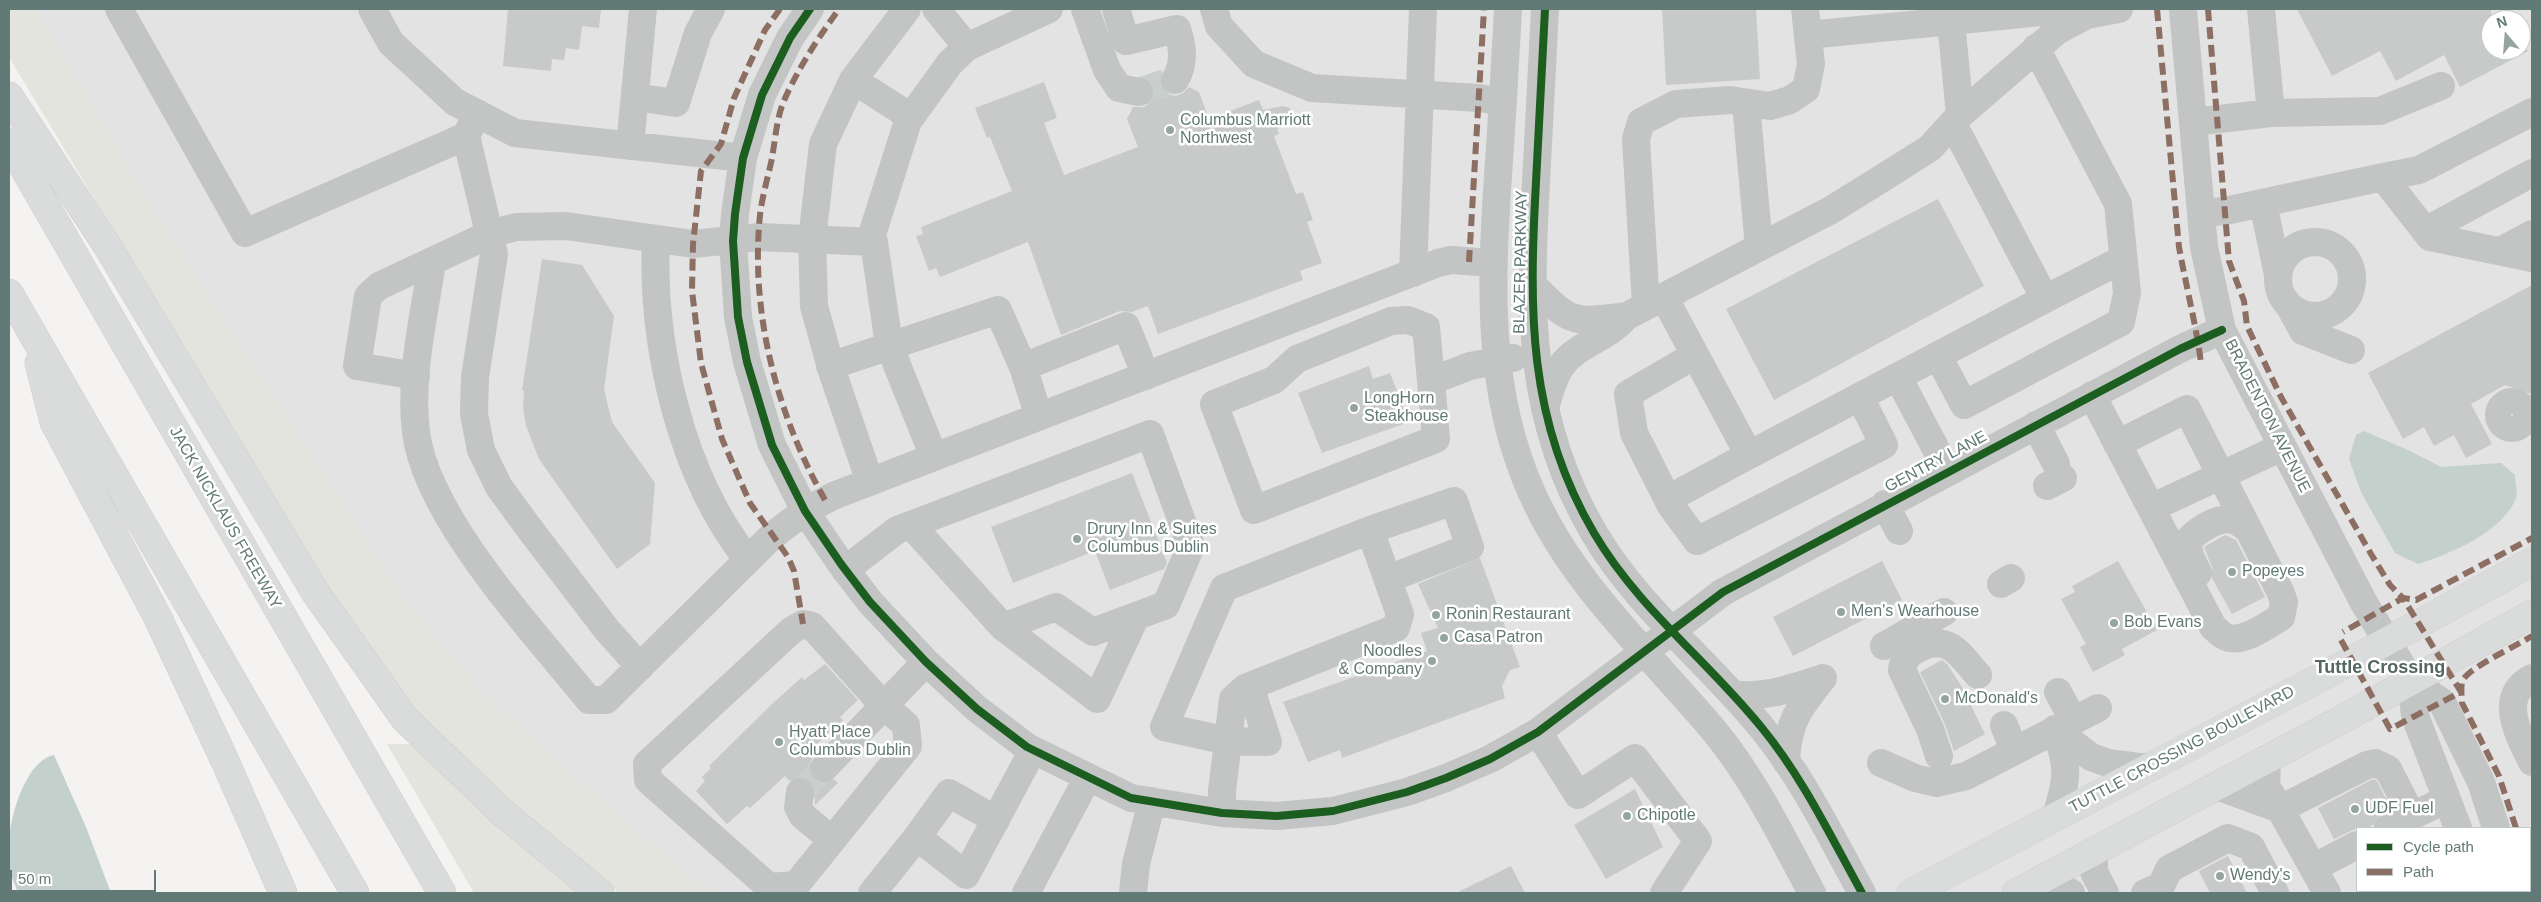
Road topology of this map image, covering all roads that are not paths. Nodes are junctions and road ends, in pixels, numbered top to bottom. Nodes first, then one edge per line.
1 (119, 9) edge
2 (372, 9) edge
3 (643, 9) edge
4 (711, 9) edge
5 (810, 9) edge
6 (907, 9) edge
7 (936, 9) edge
8 (1049, 9) edge
9 (1085, 9) edge
10 (1116, 9) edge
11 (1423, 9) edge
12 (1508, 9) edge
13 (1545, 9) edge
14 (2118, 9) edge
15 (2183, 9) edge
16 (2261, 9) edge
17 (1216, 13) edge
18 (2055, 16) edge
19 (1951, 21) junction
20 (1806, 22) edge
21 (1177, 29) junction
22 (1126, 41) junction
23 (967, 47) junction
24 (2036, 48) junction
25 (1099, 49) junction
26 (853, 80) junction
27 (1175, 80) dead end
28 (2441, 86) dead end
29 (1139, 92) tunnel mouth
30 (1420, 94) junction
31 (9, 96) edge
32 (635, 97) junction
33 (1503, 102) junction
34 (1746, 104) junction
35 (2532, 112) edge
36 (2271, 113) junction
37 (911, 117) junction
38 (1956, 120) junction
39 (2193, 122) junction
40 (471, 124) junction
41 (9, 142) edge
42 (630, 146) junction
43 (743, 158) junction
44 (2532, 173) edge
45 (2383, 177) junction
46 (2263, 203) junction
47 (2201, 213) junction
48 (2425, 231) junction
49 (490, 234) junction
50 (2532, 234) edge
51 (656, 239) junction
52 (812, 239) junction
53 (733, 241) junction
54 (870, 241) junction
55 (1759, 247) junction
56 (2500, 251) junction
57 (2532, 258) edge
58 (2123, 259) junction
59 (432, 262) junction
60 (1493, 263) junction
61 (1413, 273) junction
62 (2278, 275) junction
63 (1531, 283) junction
64 (9, 293) edge
65 (2046, 299) junction
66 (1646, 306) junction
67 (2290, 306) junction
68 (2222, 330) junction
69 (32, 333) junction
70 (890, 345) junction
71 (2351, 350) dead end
72 (1695, 355) junction
73 (1535, 356) junction
74 (1938, 356) junction
75 (1496, 360) junction
76 (830, 366) junction
77 (1023, 368) junction
78 (416, 376) junction
79 (1146, 376) junction
80 (1898, 377) junction
81 (1431, 381) junction
82 (2092, 395) junction
83 (1860, 397) junction
84 (1545, 409) junction
85 (1039, 417) junction
86 (2036, 425) junction
87 (2117, 444) junction
88 (2282, 447) junction
89 (1749, 455) junction
90 (934, 457) junction
91 (1948, 472) junction
92 (2220, 475) junction
93 (2056, 476) dead end
94 (870, 482) junction
95 (1668, 499) junction
96 (1885, 504) junction
97 (2151, 508) junction
98 (805, 510) junction
99 (911, 525) junction
100 (1370, 530) junction
101 (2249, 530) junction
102 (1899, 531) dead end
103 (748, 560) junction
104 (2532, 562) edge
105 (845, 570) junction
106 (1388, 579) junction
107 (1944, 611) dead end
108 (2532, 614) edge
109 (1136, 616) junction
110 (1003, 628) junction
111 (1671, 631) junction
112 (2234, 638) junction
113 (2386, 641) junction
114 (1644, 652) junction
115 (1881, 652) dead end
116 (926, 662) junction
117 (640, 667) junction
118 (1978, 675) dead end
119 (2532, 678) edge
120 (2411, 681) junction
121 (1250, 686) junction
122 (2058, 692) dead end
123 (1732, 694) junction
124 (883, 705) junction
125 (2098, 708) dead end
126 (2004, 725) dead end
127 (2064, 725) junction
128 (1538, 732) junction
129 (1228, 741) junction
130 (1034, 750) junction
131 (2010, 751) junction
132 (1938, 759) junction
133 (2267, 759) junction
134 (1786, 761) junction
135 (2532, 762) edge
136 (1881, 763) dead end
137 (824, 768) tunnel mouth
138 (2147, 768) junction
139 (1088, 777) junction
140 (2217, 786) junction
141 (800, 792) dead end
142 (2447, 799) junction
143 (1152, 801) junction
144 (2280, 809) junction
145 (1222, 813) junction
146 (2056, 816) junction
147 (2412, 816) junction
148 (996, 820) junction
149 (2390, 827) edge
150 (2458, 827) edge
151 (2496, 827) edge
152 (917, 837) junction
153 (832, 840) junction
154 (2356, 846) edge
155 (2094, 852) junction
156 (2313, 868) junction
157 (2046, 877) junction
158 (2157, 891) edge
159 (283, 893) edge
160 (355, 893) edge
161 (442, 893) edge
162 (600, 893) edge
163 (872, 893) edge
164 (1026, 893) edge
165 (1133, 893) edge
166 (1664, 893) edge
167 (1812, 893) edge
168 (1862, 893) edge
169 (1911, 893) edge
170 (2016, 893) edge
171 (2071, 893) edge
172 (2105, 893) edge
173 (2275, 893) edge
174 (2327, 893) edge

1 - 40 street
2 - 40 street
3 - 32 street
4 - 32 street
5 - 43 street, GENTRY LANE
6 - 26 street
7 - 23 street
8 - 23 street
9 - 25 street
10 - 22 street
11 - 30 street
12 - 33 street, BLAZER PARKWAY
13 - 63 street, BLAZER PARKWAY
14 - 18 street
15 - 39 street, BRADENTON AVENUE
16 - 36 street
17 - 21 street
17 - 30 street
18 - 19 street
18 - 24 street
19 - 20 street
19 - 38 street
20 - 34 street
21 - 22 street
21 - 27 street
22 - 25 street
23 - 37 street
24 - 38 street
24 - 58 street
25 - 29 street
26 - 37 street
26 - 52 street
28 - 36 street
30 - 33 street
30 - 61 street
31 - 162 main road
32 - 42 street
33 - 60 street, BLAZER PARKWAY
34 - 55 street
34 - 66 street
35 - 45 street
36 - 39 street
37 - 54 street
38 - 55 street
38 - 65 street
39 - 47 street, BRADENTON AVENUE
40 - 42 street
40 - 49 street
41 - 161 main road, JACK NICKLAUS FREEWAY
42 - 43 street
43 - 53 street, GENTRY LANE
44 - 48 street
45 - 46 street
45 - 48 street
46 - 47 street
46 - 62 street
47 - 68 street, BRADENTON AVENUE
48 - 56 street
49 - 51 street
49 - 59 street
49 - 117 street
50 - 56 street
51 - 53 street
51 - 103 street
52 - 53 street
52 - 54 street
52 - 76 street
53 - 98 street, GENTRY LANE
54 - 70 street
55 - 66 street
56 - 57 street
58 - 65 street
58 - 74 street
59 - 78 street
59 - 78 street
60 - 61 street
60 - 75 street, BLAZER PARKWAY
61 - 79 street
62 - 67 street
62 - 67 street
63 - 66 street
63 - 73 street, BLAZER PARKWAY
64 - 69 main road
65 - 74 street
66 - 72 street
66 - 84 street
67 - 71 street
68 - 82 street, GENTRY LANE
68 - 88 street, BRADENTON AVENUE
69 - 159 main road
69 - 160 main road
70 - 76 street
70 - 77 street
70 - 90 street
72 - 89 street
72 - 95 street
73 - 75 street
73 - 84 street, BLAZER PARKWAY
74 - 80 street
75 - 81 street
75 - 114 street, BLAZER PARKWAY
76 - 94 street
77 - 79 street
77 - 85 street
78 - 117 street
79 - 85 street
80 - 83 street
80 - 91 street
81 - 81 street
82 - 86 street, GENTRY LANE
82 - 87 street
83 - 89 street
83 - 95 street
84 - 111 street, BLAZER PARKWAY
85 - 90 street
86 - 91 street, GENTRY LANE
86 - 93 street
87 - 92 street
87 - 97 street
88 - 92 street
88 - 113 street, BRADENTON AVENUE
89 - 95 street
90 - 94 street
91 - 96 street, GENTRY LANE
92 - 97 street
92 - 101 street
94 - 98 street
96 - 102 street
96 - 111 street, GENTRY LANE
97 - 112 street
98 - 103 street
98 - 105 street, GENTRY LANE
99 - 105 street
99 - 109 street
99 - 110 street
100 - 106 street
100 - 106 street
100 - 129 street
101 - 112 street
101 - 112 street
103 - 117 street
104 - 113 main road, TUTTLE CROSSING BOULEVARD
105 - 116 street, GENTRY LANE
106 - 121 street
107 - 115 street
108 - 120 main road
109 - 110 street
109 - 110 street
111 - 114 street, GENTRY LANE
111 - 123 street, BLAZER PARKWAY
113 - 120 street, BRADENTON AVENUE
113 - 138 main road, TUTTLE CROSSING BOULEVARD
114 - 128 street, GENTRY LANE
114 - 167 street, BLAZER PARKWAY
116 - 124 street
116 - 130 street, GENTRY LANE
118 - 132 street
119 - 135 street
120 - 133 main road
120 - 142 street, BRADENTON AVENUE
120 - 151 street, BRADENTON AVENUE
121 - 129 street
121 - 129 street
122 - 127 street
123 - 134 street, BLAZER PARKWAY
123 - 134 street
124 - 137 street
124 - 153 street
124 - 153 street
125 - 127 street
126 - 131 street
127 - 131 street
127 - 138 street
127 - 146 street
128 - 145 street, GENTRY LANE
128 - 166 street
129 - 145 street
130 - 139 street, GENTRY LANE
130 - 148 street
131 - 132 street
132 - 136 street
133 - 140 main road
133 - 144 street
134 - 168 street, BLAZER PARKWAY
138 - 146 main road, TUTTLE CROSSING BOULEVARD
139 - 143 street, GENTRY LANE
139 - 164 street
140 - 144 street
140 - 155 main road
141 - 153 street
142 - 147 street
142 - 150 street, BRADENTON AVENUE
143 - 145 street, GENTRY LANE
143 - 165 street
144 - 147 street
144 - 156 street
146 - 169 main road, TUTTLE CROSSING BOULEVARD
147 - 149 street
148 - 152 street
148 - 152 street
152 - 163 street
154 - 156 street
155 - 157 main road
155 - 172 street
156 - 174 street
157 - 170 main road
157 - 171 street
158 - 173 street

